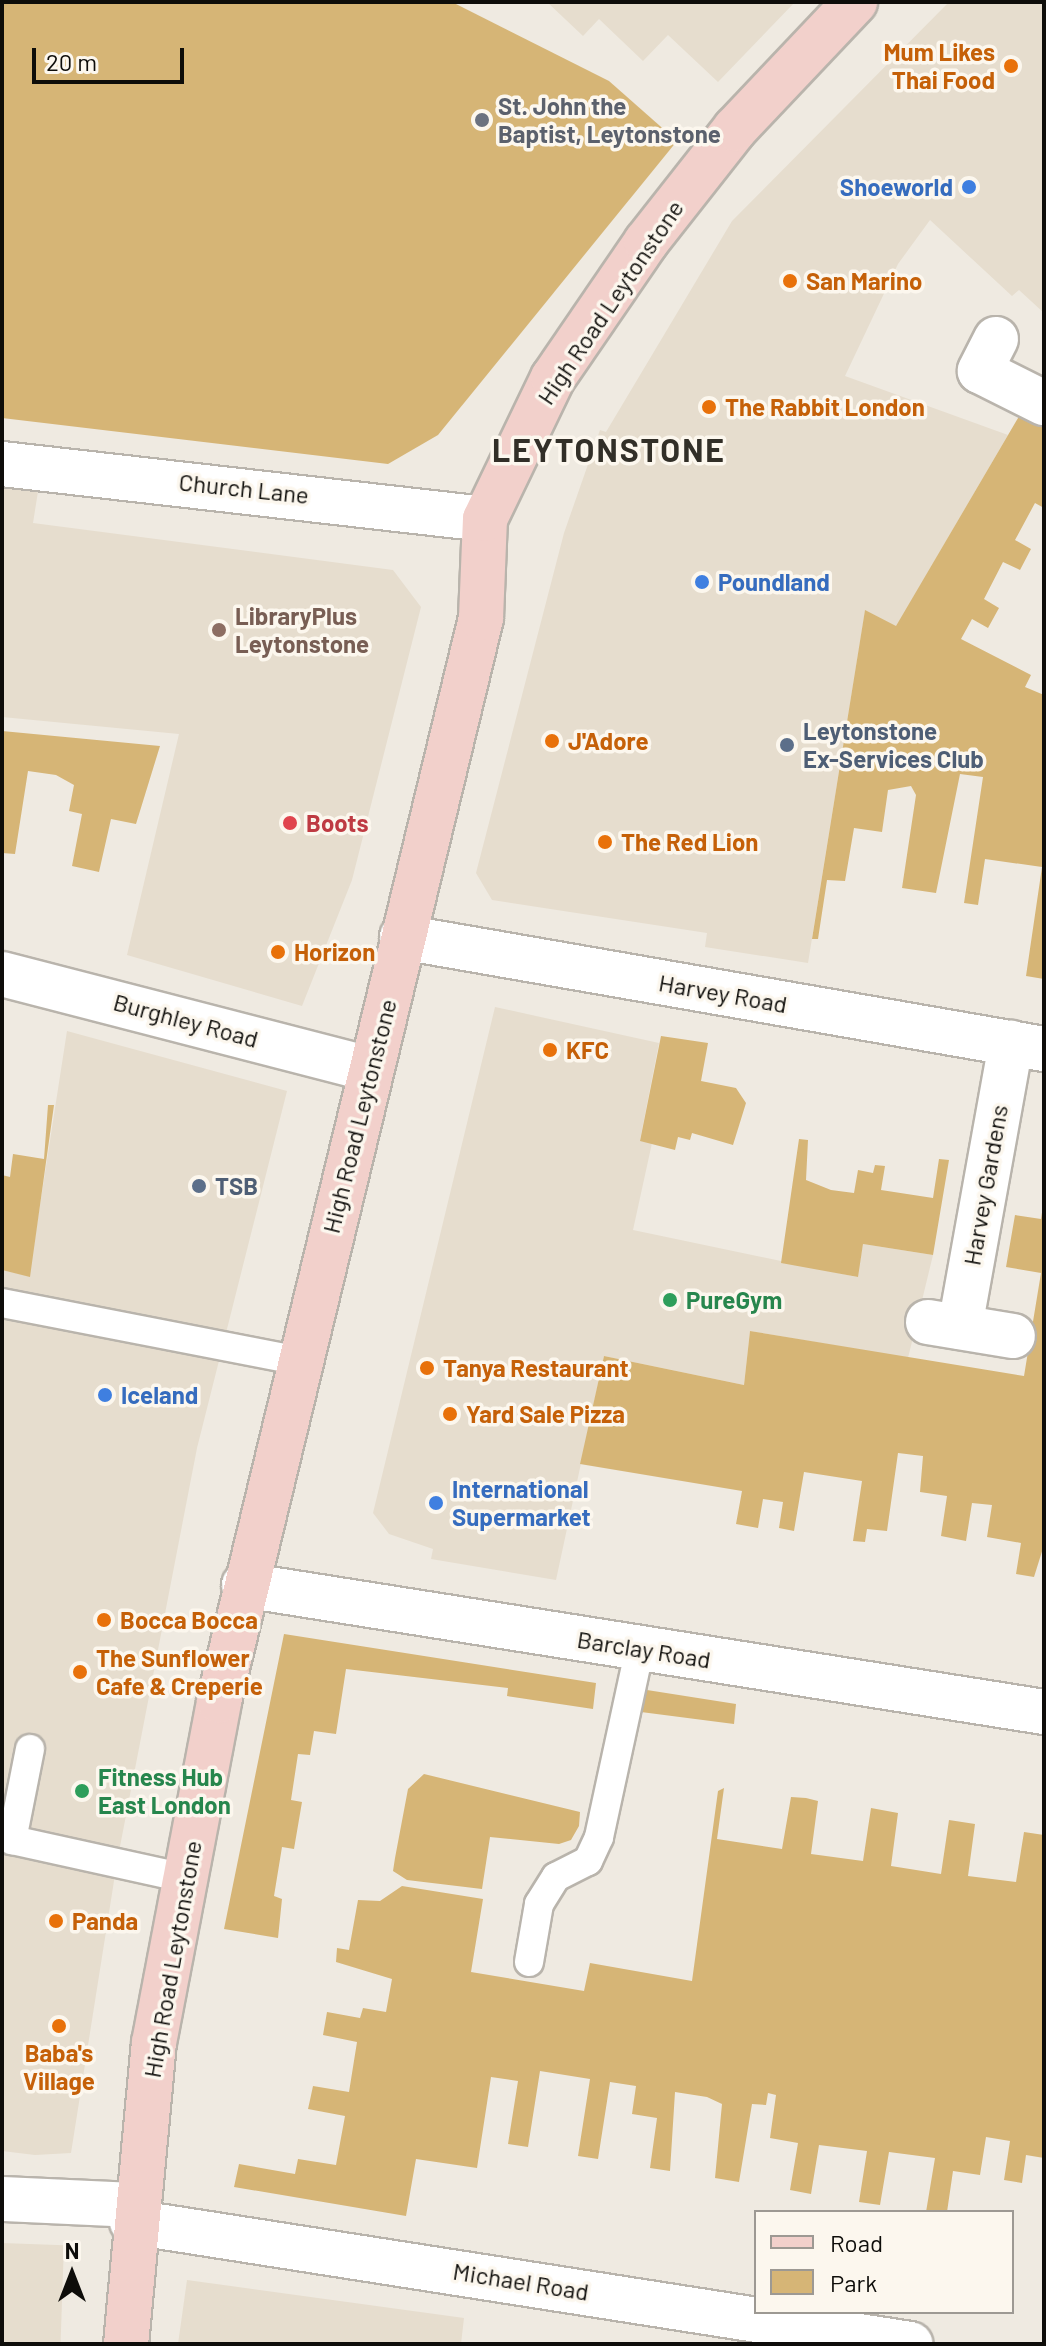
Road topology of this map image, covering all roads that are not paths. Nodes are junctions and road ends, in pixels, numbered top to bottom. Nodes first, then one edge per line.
1 (855, 2) edge
2 (996, 339) dead end
3 (1044, 403) edge
4 (2, 464) edge
5 (485, 519) junction
6 (402, 937) junction
7 (2, 974) edge
8 (1028, 1046) edge
9 (370, 1069) junction
10 (2, 1303) edge
11 (1013, 1336) dead end
12 (301, 1361) junction
13 (244, 1585) junction
14 (640, 1648) junction
15 (1044, 1712) edge
16 (30, 1749) dead end
17 (7, 1838) edge
18 (185, 1878) junction
19 (529, 1962) dead end
20 (2, 2199) edge
21 (133, 2214) junction
22 (745, 2331) edge
23 (126, 2344) edge
24 (910, 2344) edge

1 - 5 street, High Road Leytonstone
2 - 3 street
4 - 5 street, Church Lane
5 - 6 street, High Road Leytonstone
6 - 8 street, Harvey Road
6 - 9 street, High Road Leytonstone
7 - 9 street, Burghley Road
8 - 11 street, Harvey Gardens
9 - 12 street, High Road Leytonstone
10 - 12 lane
12 - 13 street, High Road Leytonstone
13 - 14 street, Barclay Road
13 - 18 street, High Road Leytonstone
14 - 15 street, Barclay Road
14 - 19 lane
16 - 17 lane
17 - 18 lane
18 - 21 street, High Road Leytonstone
20 - 21 street, Michael Road
21 - 22 street, Michael Road
21 - 23 street, High Road Leytonstone
22 - 24 street, Michael Road

